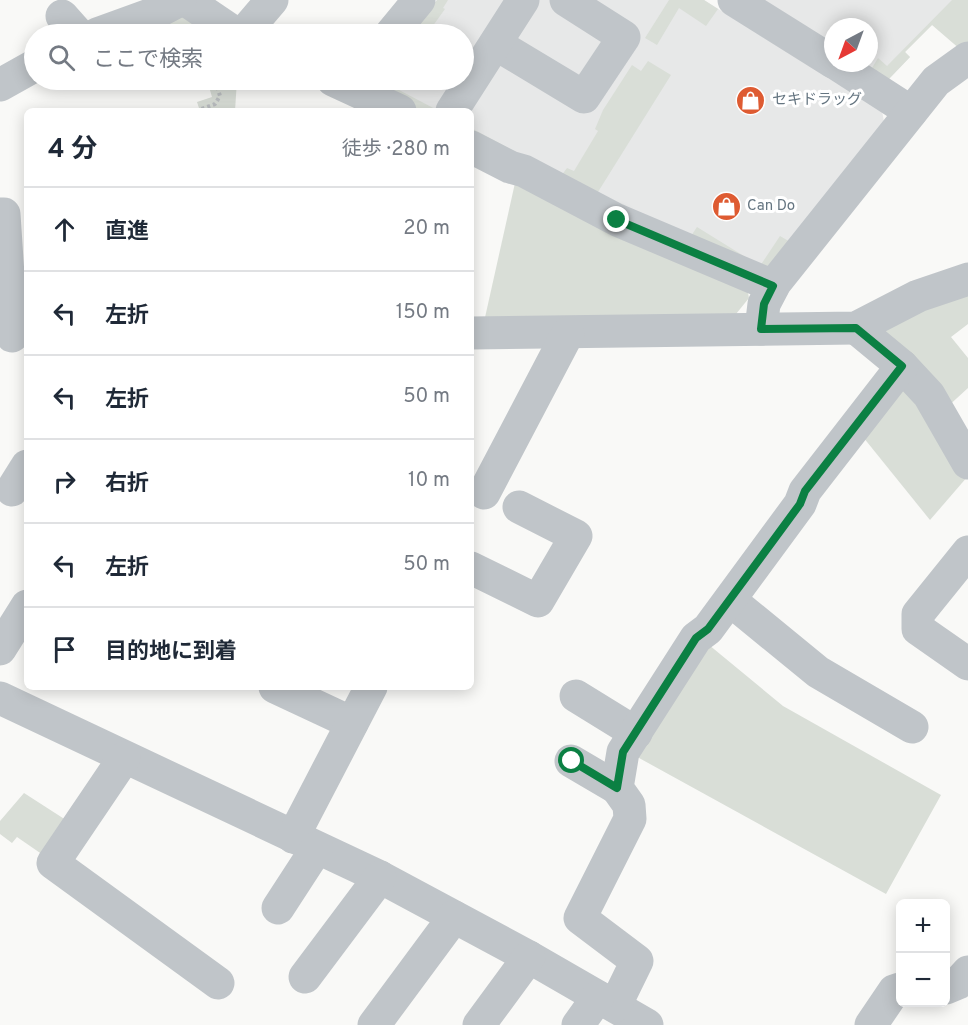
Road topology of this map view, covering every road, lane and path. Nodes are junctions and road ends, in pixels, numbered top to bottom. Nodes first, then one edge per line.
1 (180, 0) edge
2 (186, 0) edge
3 (272, 0) edge
4 (419, 0) edge
5 (523, 0) edge
6 (566, 0) edge
7 (734, 0) edge
8 (125, 24) edge
9 (221, 24) edge
10 (252, 24) edge
11 (399, 24) edge
12 (496, 44) junction
13 (824, 56) edge
14 (968, 58) edge
15 (24, 72) edge
16 (849, 72) edge
17 (474, 78) edge
18 (0, 85) edge
19 (218, 90) edge
20 (362, 90) edge
21 (466, 90) edge
22 (204, 108) edge
23 (395, 108) edge
24 (454, 108) edge
25 (911, 112) junction
26 (474, 149) edge
27 (0, 214) edge
28 (968, 279) edge
29 (773, 286) junction
30 (856, 328) junction
31 (761, 329) junction
32 (474, 333) edge
33 (568, 333) junction
34 (13, 336) edge
35 (902, 366) junction
36 (968, 463) edge
37 (484, 493) dead end
38 (519, 507) dead end
39 (968, 552) edge
40 (474, 569) edge
41 (729, 600) junction
42 (24, 611) edge
43 (0, 649) edge
44 (968, 664) edge
45 (281, 690) edge
46 (369, 690) edge
47 (576, 696) dead end
48 (0, 698) edge
49 (352, 723) junction
50 (912, 727) dead end
51 (636, 733) junction
52 (124, 758) junction
53 (572, 761) dead end
54 (617, 788) junction
55 (305, 842) junction
56 (380, 877) junction
57 (278, 908) dead end
58 (454, 917) junction
59 (529, 957) junction
60 (968, 972) edge
61 (305, 977) dead end
62 (218, 984) dead end
63 (950, 986) edge
64 (896, 990) edge
65 (607, 1002) junction
66 (374, 1025) edge
67 (479, 1025) edge
68 (578, 1025) edge
69 (647, 1025) edge
70 (871, 1025) edge

1 - 8 street
2 - 9 street
3 - 10 street
4 - 11 street
5 - 12 street
6 - 12 street
7 - 13 street
12 - 17 street
14 - 25 street
15 - 18 street
16 - 25 street
19 - 22 path
20 - 23 street
21 - 24 street
25 - 29 street
26 - 29 street
27 - 34 street
28 - 30 street
29 - 31 street
30 - 31 street
30 - 35 street
31 - 33 street
32 - 33 street
33 - 37 street
35 - 36 street
35 - 41 street
38 - 40 street
39 - 44 street
41 - 50 street
41 - 51 street
42 - 43 street
45 - 49 street
46 - 49 street
47 - 51 street
48 - 52 street
49 - 55 street
51 - 54 street
52 - 55 street
52 - 62 street
53 - 54 street
54 - 65 street
55 - 56 street
55 - 57 street
56 - 58 street
56 - 61 street
58 - 59 street
58 - 66 street
59 - 65 street
59 - 67 street
60 - 63 street
64 - 70 street
65 - 68 street
65 - 69 street

